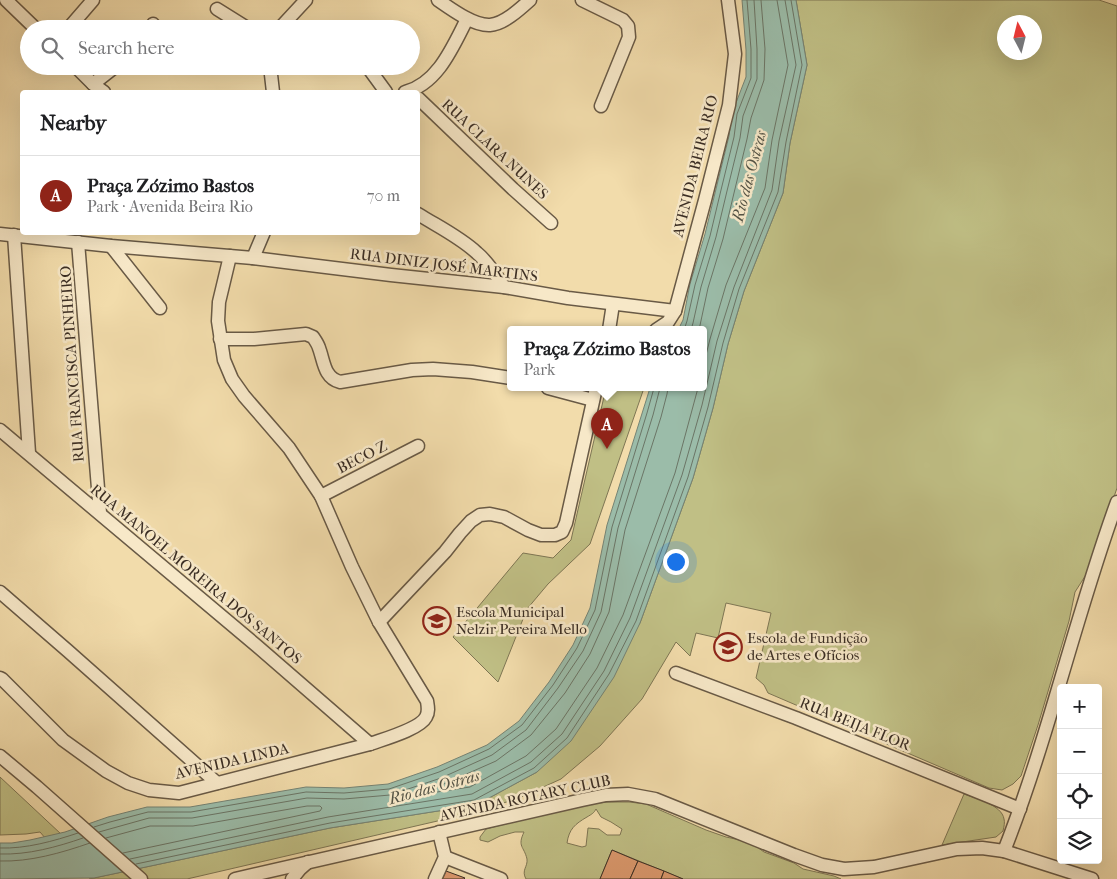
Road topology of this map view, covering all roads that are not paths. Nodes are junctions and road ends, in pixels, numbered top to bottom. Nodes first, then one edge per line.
1 (6, 0) edge
2 (93, 0) edge
3 (306, 0) edge
4 (438, 0) edge
5 (530, 0) edge
6 (582, 0) edge
7 (728, 0) edge
8 (217, 9) dead end
9 (468, 18) junction
10 (27, 20) edge
11 (76, 20) edge
12 (235, 20) edge
13 (287, 20) edge
14 (84, 75) edge
15 (104, 75) edge
16 (271, 75) edge
17 (374, 75) edge
18 (93, 84) junction
19 (101, 90) edge
20 (273, 90) edge
21 (385, 90) edge
22 (416, 90) edge
23 (420, 102) edge
24 (601, 106) dead end
25 (420, 215) edge
26 (551, 223) dead end
27 (0, 234) edge
28 (263, 235) edge
29 (14, 236) junction
30 (78, 242) junction
31 (111, 246) junction
32 (230, 256) junction
33 (253, 258) junction
34 (504, 287) junction
35 (613, 304) junction
36 (160, 308) dead end
37 (675, 311) junction
38 (610, 326) edge
39 (662, 326) edge
40 (220, 339) junction
41 (507, 377) edge
42 (572, 391) edge
43 (595, 394) edge
44 (0, 430) edge
45 (418, 446) dead end
46 (29, 453) junction
47 (321, 496) junction
48 (1117, 502) edge
49 (100, 513) junction
50 (0, 592) edge
51 (379, 622) junction
52 (676, 673) dead end
53 (0, 678) edge
54 (370, 744) junction
55 (0, 756) edge
56 (216, 783) junction
57 (1020, 808) junction
58 (439, 832) junction
59 (1004, 851) junction
60 (445, 857) junction
61 (308, 862) junction
62 (873, 873) edge
63 (141, 879) edge
64 (235, 879) edge
65 (292, 879) edge
66 (435, 879) edge
67 (501, 879) edge
68 (1092, 879) edge

1 - 10 street
2 - 11 street
3 - 13 street
4 - 9 street
5 - 9 street
6 - 24 street
7 - 37 street, AVENIDA BEIRA RIO
8 - 12 street
9 - 22 street
14 - 18 street
15 - 18 street
16 - 20 street
17 - 21 street
18 - 19 street
23 - 26 street, RUA CLARA NUNES
25 - 34 street
27 - 29 street, RUA DINIZ JOSÉ MARTINS
28 - 33 street
29 - 30 street, RUA DINIZ JOSÉ MARTINS
29 - 46 street
30 - 31 street, RUA DINIZ JOSÉ MARTINS
30 - 49 street, RUA FRANCISCA PINHEIRO
31 - 32 street, RUA DINIZ JOSÉ MARTINS
31 - 36 street
32 - 33 street, RUA DINIZ JOSÉ MARTINS
32 - 40 street
33 - 34 street, RUA DINIZ JOSÉ MARTINS
34 - 35 street, RUA DINIZ JOSÉ MARTINS
35 - 37 street, RUA DINIZ JOSÉ MARTINS
35 - 38 street
37 - 39 street, AVENIDA BEIRA RIO
40 - 41 street
40 - 47 street
42 - 43 street
43 - 51 street
44 - 46 street, RUA MANOEL MOREIRA DOS SANTOS
45 - 47 street, BECO Z
46 - 49 street, RUA MANOEL MOREIRA DOS SANTOS
47 - 51 street
48 - 57 street
49 - 54 street, RUA MANOEL MOREIRA DOS SANTOS
50 - 56 street
51 - 54 street, AVENIDA LINDA
52 - 57 street, RUA BEIJA FLOR
53 - 56 street, AVENIDA LINDA
54 - 56 street, AVENIDA LINDA
55 - 63 street
57 - 59 street
58 - 60 street
58 - 61 street, AVENIDA ROTARY CLUB
58 - 62 street, AVENIDA ROTARY CLUB
59 - 62 street, AVENIDA ROTARY CLUB
59 - 68 street, AVENIDA ROTARY CLUB
60 - 66 street
60 - 67 street
61 - 64 street, AVENIDA ROTARY CLUB
61 - 65 street

